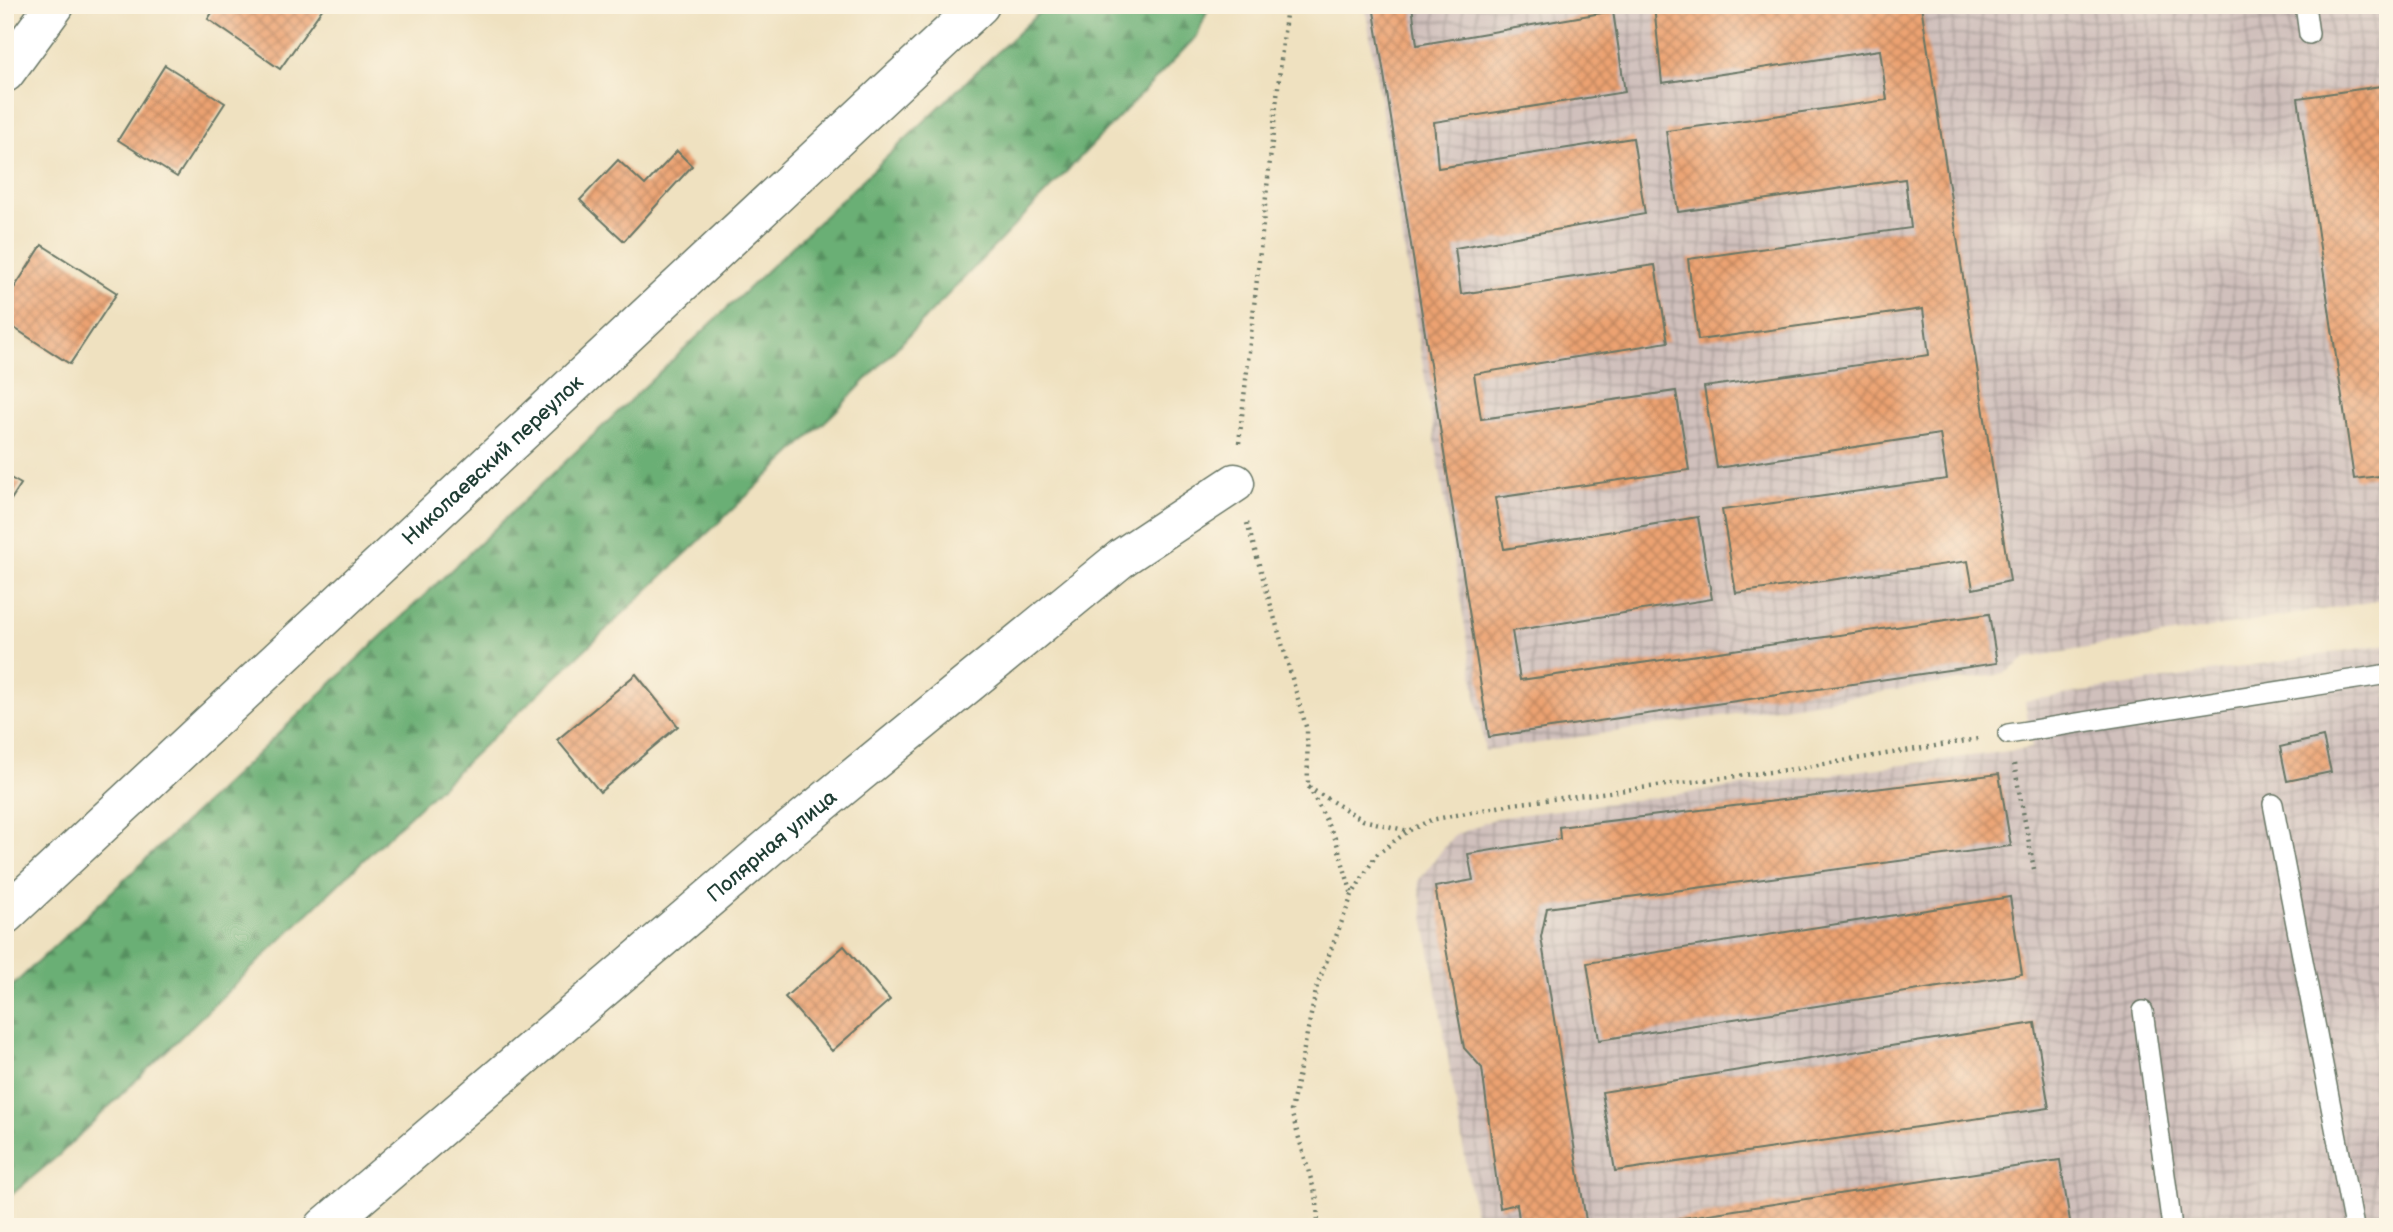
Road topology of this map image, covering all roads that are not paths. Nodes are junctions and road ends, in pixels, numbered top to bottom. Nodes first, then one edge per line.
1 (55, 5) edge
2 (980, 5) edge
3 (2305, 5) edge
4 (2309, 34) dead end
5 (5, 73) edge
6 (1235, 483) road end
7 (2388, 674) edge
8 (2008, 734) road end
9 (2273, 803) dead end
10 (5, 915) edge
11 (2143, 1011) dead end
12 (324, 1227) edge
13 (2172, 1227) edge
14 (2354, 1227) edge

1 - 5 street
2 - 10 street, Николаевский переулок
3 - 4 lane
6 - 12 street, Полярная улица
7 - 8 lane
9 - 14 lane
11 - 13 lane

